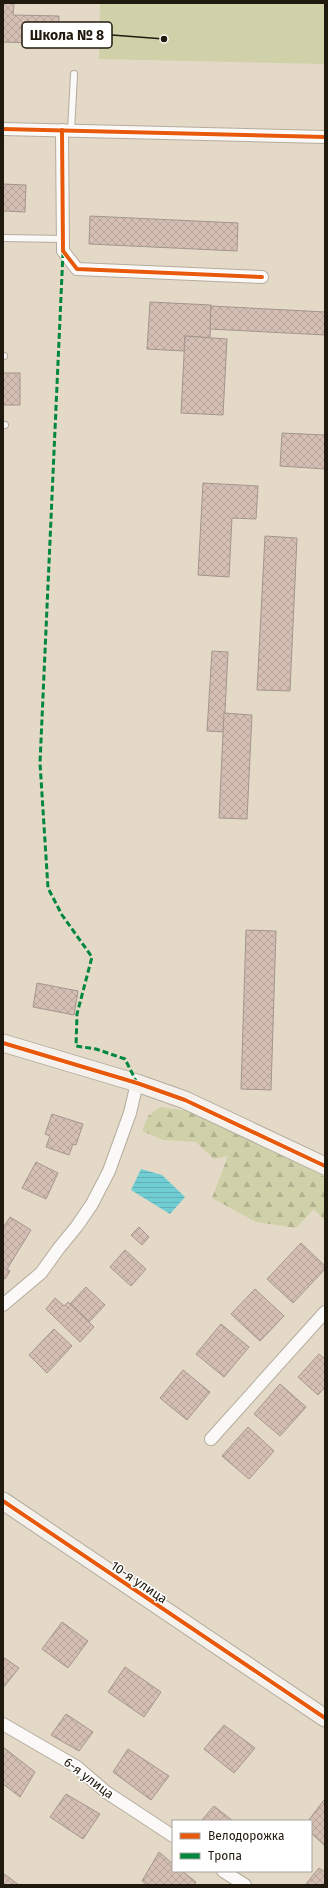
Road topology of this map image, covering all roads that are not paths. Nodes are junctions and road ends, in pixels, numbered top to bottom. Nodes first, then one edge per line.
1 (74, 74) dead end
2 (3, 129) edge
3 (67, 131) junction
4 (325, 136) edge
5 (3, 238) edge
6 (63, 239) junction
7 (262, 277) dead end
8 (3, 1043) edge
9 (137, 1083) junction
10 (325, 1166) edge
11 (3, 1305) edge
12 (325, 1312) edge
13 (210, 1439) dead end
14 (3, 1501) edge
15 (325, 1718) edge
16 (3, 1724) edge
17 (172, 1835) edge
18 (224, 1872) edge
19 (245, 1885) edge

1 - 3 lane
2 - 3 street
3 - 4 street
3 - 6 street
5 - 6 lane
6 - 7 street
8 - 9 street
9 - 10 street
9 - 11 street
12 - 13 street
14 - 15 street, 10-я улица
16 - 17 street, 6-я улица
18 - 19 street

